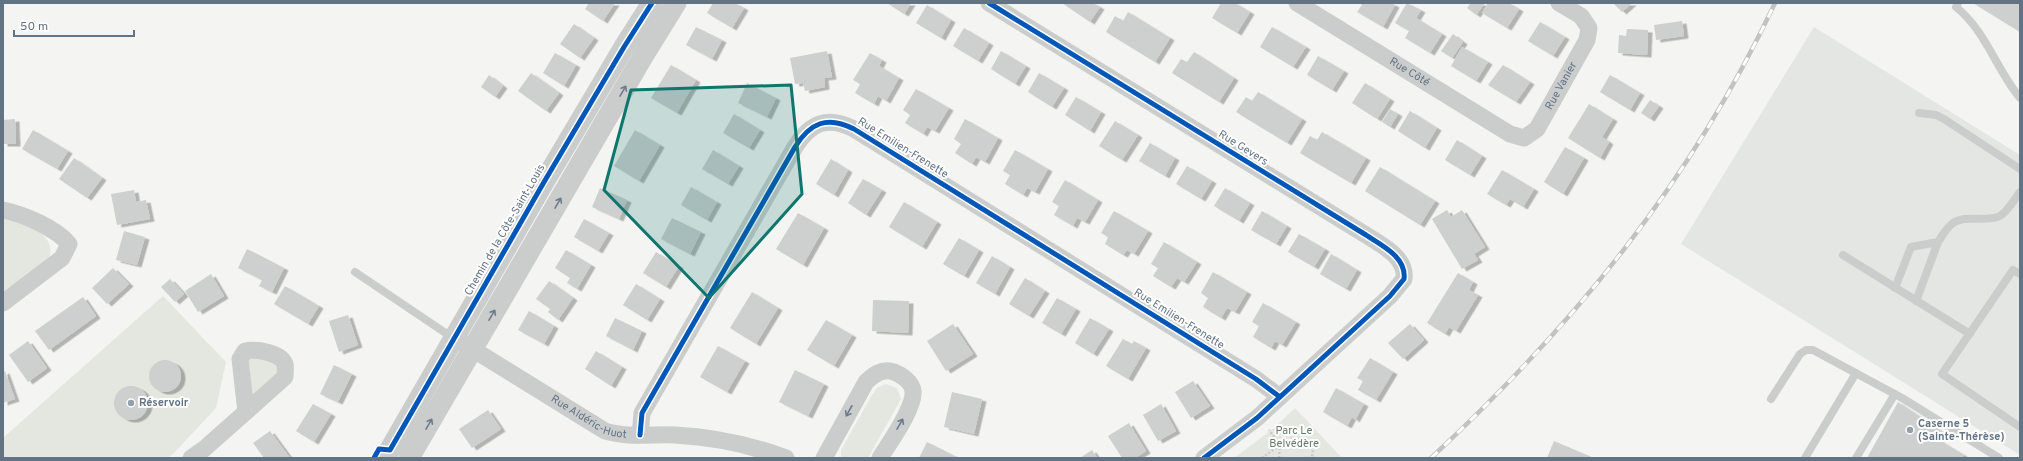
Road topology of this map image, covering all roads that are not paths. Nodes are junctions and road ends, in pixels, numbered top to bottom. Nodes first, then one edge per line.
1 (989, 3) edge
2 (1297, 3) edge
3 (1559, 3) edge
4 (1958, 3) edge
5 (662, 6) edge
6 (2020, 98) edge
7 (1919, 113) dead end
8 (1524, 138) joint
9 (2020, 169) edge
10 (2020, 192) edge
11 (3, 210) edge
12 (1938, 242) junction
13 (1843, 255) dead end
14 (355, 272) dead end
15 (2020, 274) edge
16 (1895, 288) junction
17 (1916, 301) junction
18 (3, 304) edge
19 (1970, 334) junction
20 (454, 338) junction
21 (472, 349) junction
22 (1856, 373) junction
23 (1894, 394) junction
24 (1280, 397) junction
25 (1771, 399) dead end
26 (246, 412) dead end
27 (2020, 427) edge
28 (640, 434) junction
29 (201, 455) edge
30 (385, 458) edge
31 (409, 458) edge
32 (786, 458) edge
33 (824, 458) edge
34 (880, 458) edge
35 (1204, 458) edge
36 (1805, 458) edge
37 (1856, 458) edge
38 (1999, 458) edge

1 - 24 street, Rue Gevers
2 - 8 street, Rue Côté
3 - 8 street, Rue Vanier
4 - 6 lane
5 - 20 street, Chemin de la Côte-Saint-Louis
21 -> 5 street, Chemin de la Côte-Saint-Louis
7 - 9 lane
10 - 12 lane
11 - 18 street
12 - 16 lane
12 - 17 lane
13 - 16 lane
14 - 20 lane
15 - 19 lane
16 - 17 lane
17 - 19 lane
19 - 27 lane
20 - 21 street, Rue Aldéric-Huot
20 - 30 street, Chemin de la Côte-Saint-Louis
21 - 28 street, Rue Aldéric-Huot
31 -> 21 street, Chemin de la Côte-Saint-Louis
22 - 23 lane
22 - 25 lane
22 - 36 lane
23 - 37 lane
23 - 38 lane
24 - 28 street, Rue Emilien-Frenette
24 - 35 street
26 - 29 street
28 - 32 street, Rue Aldéric-Huot
34 -> 33 street

